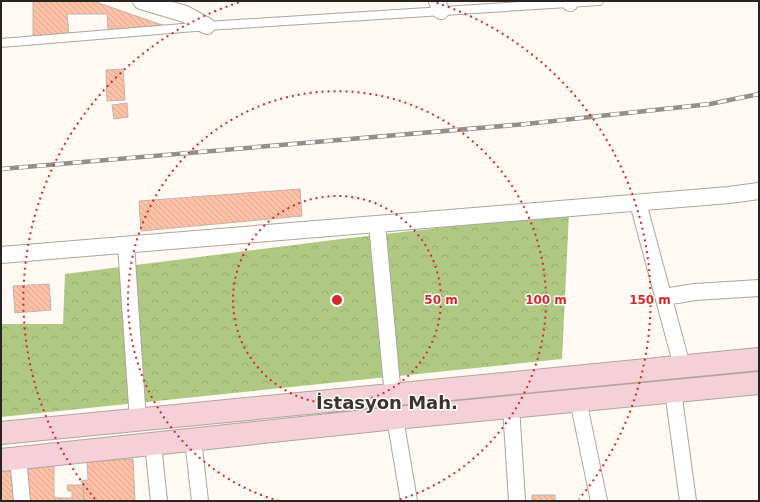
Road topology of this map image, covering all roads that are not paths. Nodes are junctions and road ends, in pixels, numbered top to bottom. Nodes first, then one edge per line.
1 (141, 1) edge
2 (599, 1) edge
3 (569, 2) edge
4 (439, 6) edge
5 (207, 26) junction
6 (1, 43) edge
7 (759, 191) edge
8 (638, 203) junction
9 (377, 224) junction
10 (126, 245) junction
11 (1, 255) edge
12 (759, 288) edge
13 (664, 297) junction
14 (759, 359) edge
15 (682, 366) junction
16 (759, 383) edge
17 (673, 392) junction
18 (392, 395) junction
19 (578, 400) junction
20 (511, 407) junction
21 (395, 418) junction
22 (138, 420) junction
23 (1, 433) edge
24 (193, 440) junction
25 (153, 444) junction
26 (10, 459) edge
27 (22, 501) edge
28 (159, 501) edge
29 (200, 501) edge
30 (409, 501) edge
31 (517, 501) edge
32 (599, 501) edge
33 (688, 501) edge

1 - 5 street
2 - 3 lane
3 - 4 lane
4 - 5 lane
5 - 6 lane
7 - 8 street
8 - 9 street
8 - 13 street
9 - 10 street
9 - 18 street
10 - 11 street
10 - 22 street
12 - 13 street
13 - 15 street
14 - 15 main road
15 - 18 main road
16 - 17 main road
17 - 19 main road
17 - 33 street
18 - 21 street
18 - 22 main road
19 - 20 main road
19 - 32 street
20 - 21 main road
20 - 31 street
21 - 24 main road
21 - 30 street
22 - 23 main road
24 - 25 main road
24 - 29 street
25 - 26 main road
25 - 28 street
26 - 27 street

